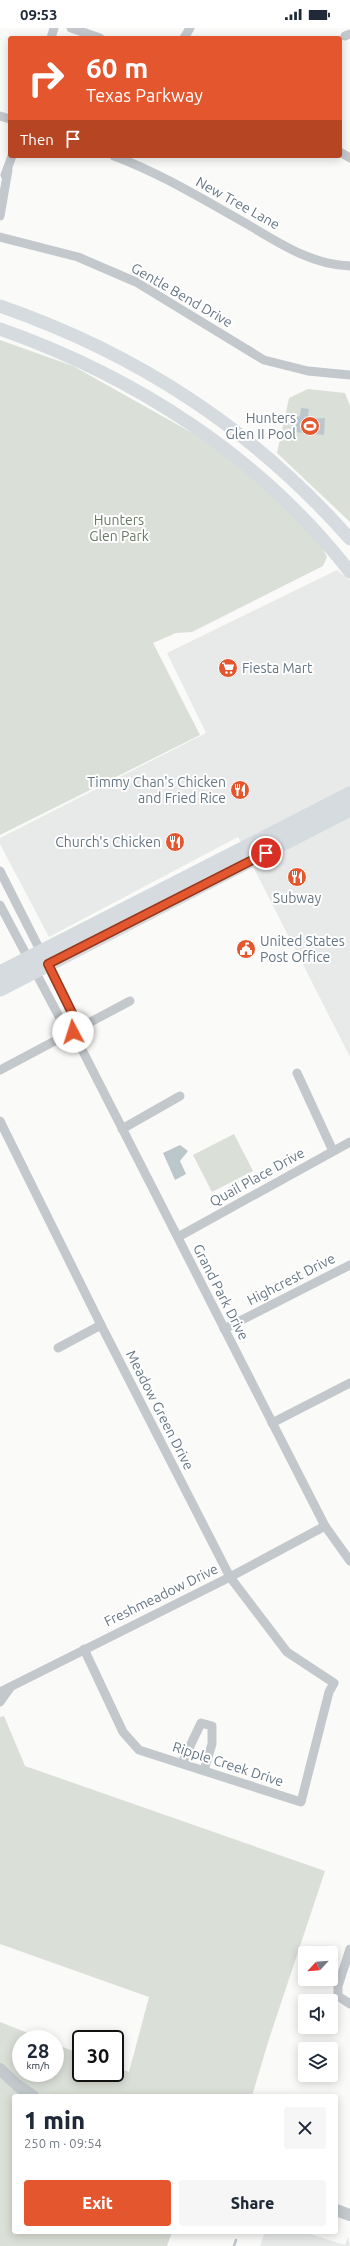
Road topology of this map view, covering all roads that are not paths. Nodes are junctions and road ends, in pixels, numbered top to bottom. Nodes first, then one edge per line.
1 (71, 28) edge
2 (94, 36) edge
3 (11, 158) edge
4 (118, 158) edge
5 (8, 170) junction
6 (0, 185) edge
7 (0, 216) edge
8 (0, 237) edge
9 (350, 266) edge
10 (0, 306) edge
11 (0, 329) edge
12 (350, 376) edge
13 (160, 378) junction
14 (148, 397) junction
15 (350, 539) edge
16 (348, 564) edge
17 (350, 794) edge
18 (350, 809) edge
19 (284, 827) junction
20 (266, 853) junction
21 (0, 871) edge
22 (185, 879) junction
23 (170, 902) junction
24 (0, 905) edge
25 (39, 962) junction
26 (0, 973) edge
27 (0, 989) edge
28 (130, 1001) dead end
29 (73, 1032) junction
30 (0, 1070) edge
31 (297, 1073) dead end
32 (180, 1096) dead end
33 (0, 1121) edge
34 (122, 1128) junction
35 (350, 1142) edge
36 (333, 1151) junction
37 (178, 1238) junction
38 (350, 1265) edge
39 (101, 1325) junction
40 (224, 1329) junction
41 (58, 1348) dead end
42 (350, 1383) edge
43 (272, 1423) junction
44 (325, 1526) junction
45 (350, 1561) edge
46 (230, 1577) junction
47 (84, 1649) junction
48 (334, 1683) joint
49 (10, 1688) junction
50 (0, 1692) edge
51 (0, 1702) edge
52 (182, 1764) junction
53 (204, 1770) junction
54 (350, 1949) edge
55 (350, 2004) edge
56 (0, 2069) edge
57 (30, 2094) edge
58 (338, 2211) edge
59 (350, 2215) edge

1 - 2 street
3 - 5 street
4 - 9 street, New Tree Lane
5 - 6 street
5 - 7 street
8 - 12 street, Gentle Bend Drive
10 - 13 main road
11 - 14 main road
13 - 14 main road
13 - 15 main road
14 - 16 main road
17 - 19 main road
18 - 20 main road
19 - 20 main road
19 - 22 main road
20 - 23 main road
21 - 25 street, Grand Park Drive
22 - 23 main road
22 - 25 main road
23 - 25 main road
24 - 25 street, Grand Park Drive
25 - 26 main road
25 - 27 main road
25 - 29 street, Grand Park Drive
25 - 29 street, Grand Park Drive
28 - 29 street
29 - 30 street
29 - 34 street, Grand Park Drive
31 - 36 street
32 - 34 street
33 - 39 street, Meadow Green Drive
34 - 37 street, Grand Park Drive
35 - 36 street, Quail Place Drive
36 - 37 street, Quail Place Drive
37 - 40 street, Grand Park Drive
38 - 40 street, Highcrest Drive
39 - 41 street
39 - 46 street, Meadow Green Drive
40 - 43 street, Grand Park Drive
42 - 43 street
43 - 44 street, Grand Park Drive
44 - 45 street, Grand Park Drive
44 - 46 street, Freshmeadow Drive
46 - 47 street, Freshmeadow Drive
46 - 48 street, Meadow Green Drive
47 - 49 street, Freshmeadow Drive
47 - 52 street, Ripple Creek Drive
48 - 53 street, Ripple Creek Drive
49 - 50 street, Freshmeadow Drive
49 - 51 street, Freshmeadow Drive
52 - 53 street, Ripple Creek Drive
52 - 53 street
54 - 55 street
56 - 57 street
58 - 59 street

